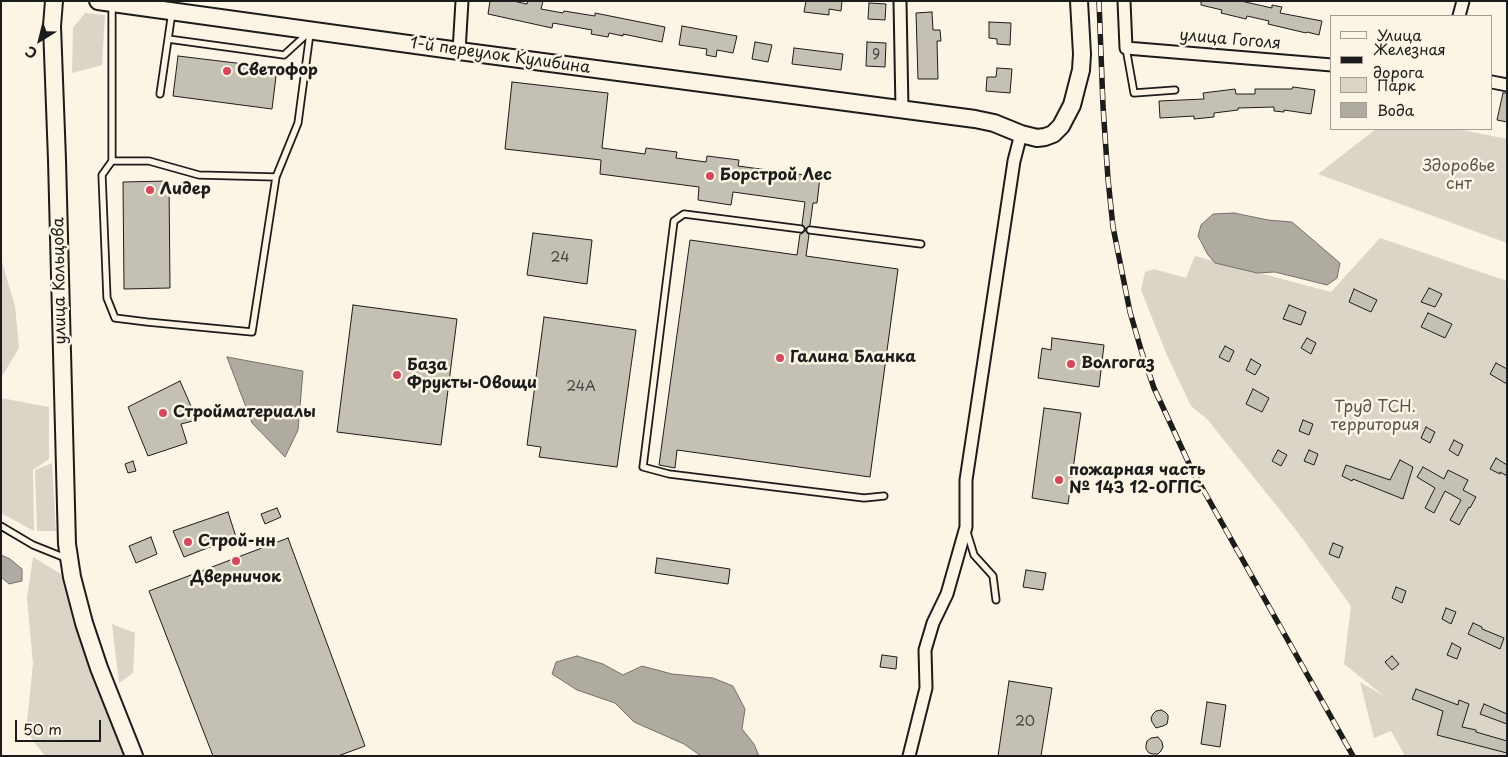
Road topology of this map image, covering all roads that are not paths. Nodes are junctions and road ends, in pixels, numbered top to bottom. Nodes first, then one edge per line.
1 (54, 1) edge
2 (462, 1) edge
3 (900, 1) edge
4 (1079, 1) edge
5 (1124, 1) edge
6 (1463, 1) edge
7 (105, 2) edge
8 (172, 11) junction
9 (1459, 15) edge
10 (310, 30) junction
11 (168, 39) junction
12 (1126, 48) junction
13 (459, 51) junction
14 (1330, 65) edge
15 (1493, 82) edge
16 (1507, 85) edge
17 (1175, 90) dead end
18 (160, 94) dead end
19 (902, 110) junction
20 (1021, 134) junction
21 (112, 161) junction
22 (276, 177) junction
23 (801, 229) dead end
24 (810, 230) dead end
25 (921, 244) dead end
26 (884, 496) dead end
27 (1, 526) edge
28 (966, 527) junction
29 (70, 560) junction
30 (996, 600) dead end
31 (134, 756) edge
32 (909, 756) edge

1 - 29 street, улица Кольцова
2 - 13 street
3 - 19 street
4 - 20 street, 1-й переулок Кулибина
5 - 12 street
6 - 9 street
7 - 8 street, 1-й переулок Кулибина
7 - 21 lane
8 - 10 street, 1-й переулок Кулибина
8 - 11 lane
10 - 11 lane
10 - 13 street, 1-й переулок Кулибина
10 - 22 lane
11 - 18 lane
12 - 14 street, улица Гоголя
12 - 17 lane
13 - 19 street, 1-й переулок Кулибина
15 - 16 street
19 - 20 street, 1-й переулок Кулибина
20 - 28 street
21 - 22 lane
21 - 22 lane
23 - 26 lane
24 - 25 lane
27 - 29 lane
28 - 30 lane
28 - 32 street
29 - 31 street, улица Кольцова

